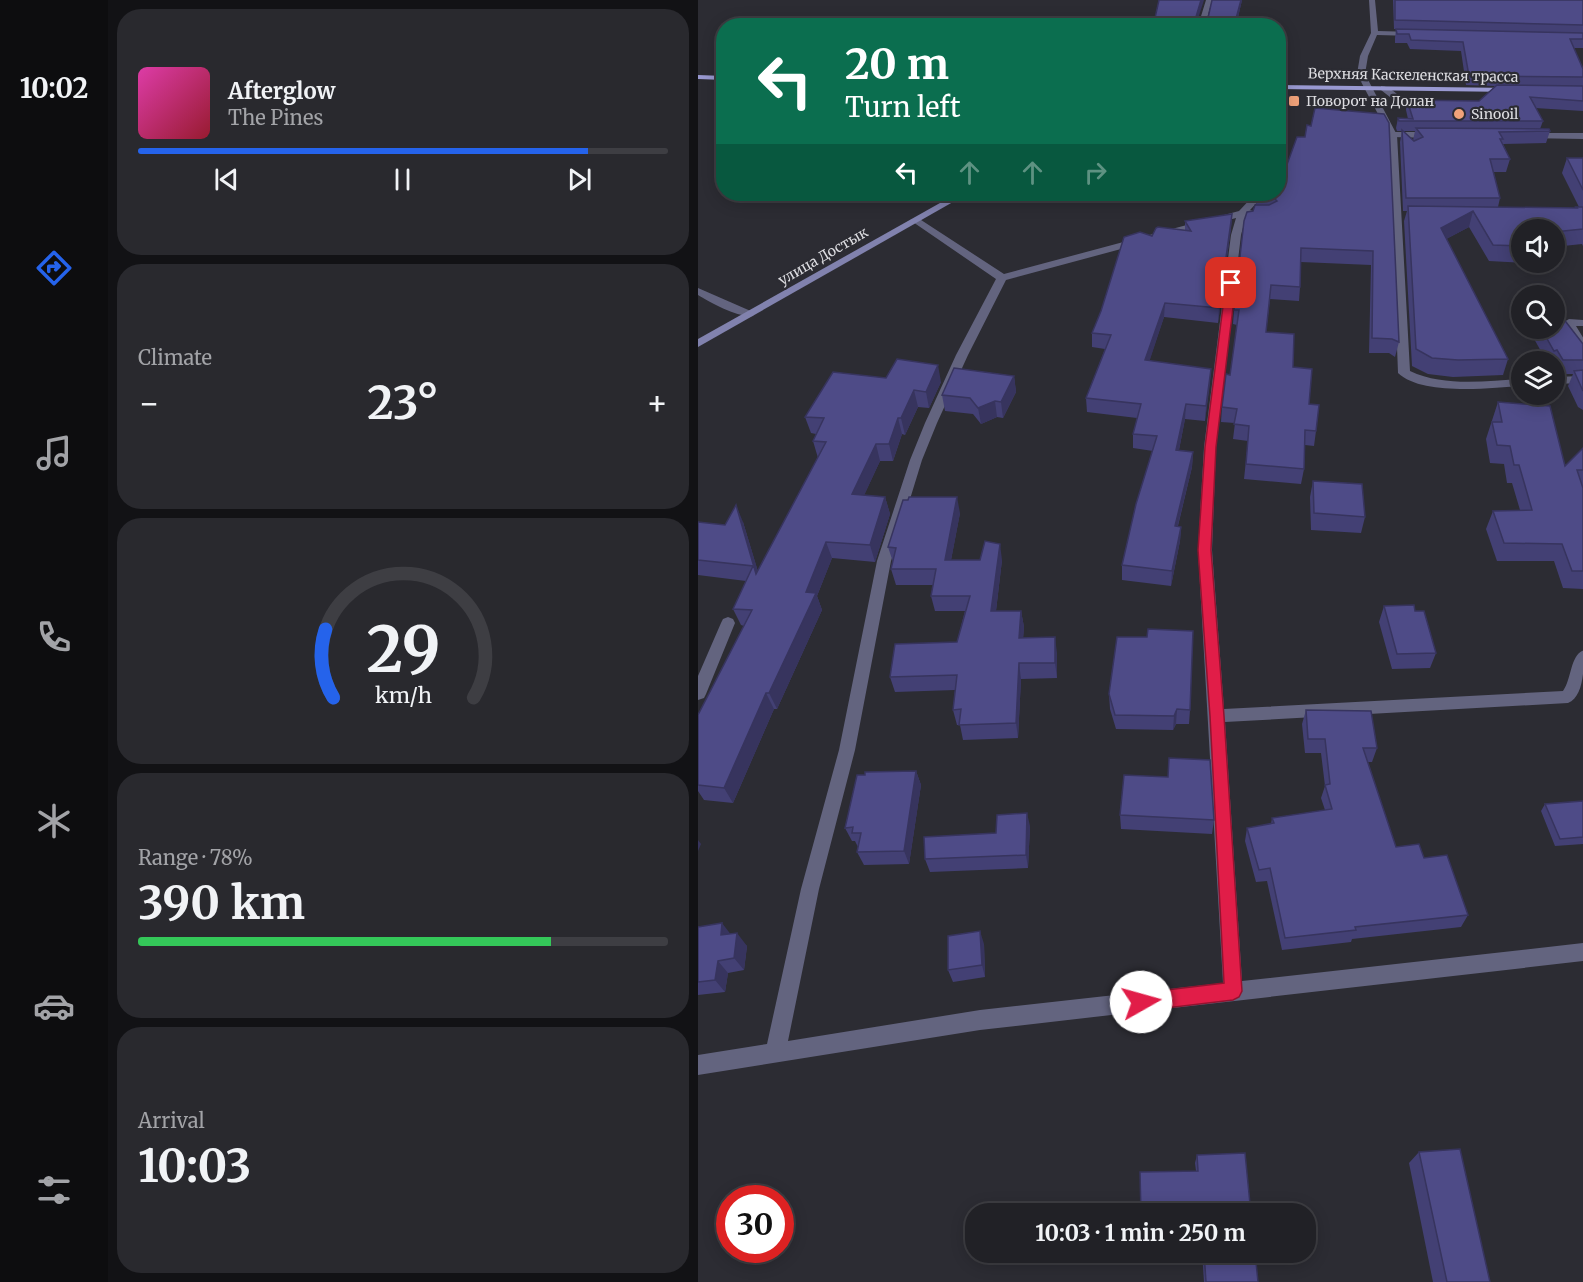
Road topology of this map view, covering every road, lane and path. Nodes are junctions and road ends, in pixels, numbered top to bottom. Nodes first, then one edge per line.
1 (1209, 0) edge
2 (1372, 0) edge
3 (1203, 18) edge
4 (1375, 33) junction
5 (1418, 34) edge
6 (698, 77) edge
7 (716, 78) edge
8 (1286, 87) edge
9 (1370, 88) junction
10 (1384, 88) junction
11 (1491, 90) junction
12 (1526, 90) edge
13 (1484, 98) edge
14 (1430, 106) edge
15 (1380, 108) junction
16 (1366, 111) edge
17 (1446, 135) edge
18 (1523, 136) edge
19 (1583, 136) edge
20 (1400, 137) junction
21 (949, 201) edge
22 (1253, 201) edge
23 (1242, 213) junction
24 (1268, 214) edge
25 (915, 220) junction
26 (1002, 278) junction
27 (698, 291) edge
28 (749, 314) junction
29 (1583, 323) edge
30 (698, 344) edge
31 (1583, 351) edge
32 (1583, 379) edge
33 (1565, 380) edge
34 (1511, 383) edge
35 (728, 623) dead end
36 (1583, 656) edge
37 (698, 694) edge
38 (1217, 716) junction
39 (1583, 952) edge
40 (1233, 991) junction
41 (775, 1052) junction
42 (698, 1065) edge

1 - 3 street
2 - 4 street
4 - 5 street
4 - 9 street
6 - 7 main road
8 - 9 main road, Верхняя Каскеленская трасса
9 - 10 main road, Верхняя Каскеленская трасса
9 - 15 street
10 - 11 main road, Верхняя Каскеленская трасса
10 - 14 street
11 - 12 main road, Верхняя Каскеленская трасса
11 - 13 street
15 - 16 street
15 - 20 street
17 - 20 street
18 - 19 street
20 - 34 street
21 - 25 main road, улица Достык
22 - 23 street
23 - 24 street
23 - 26 street
23 - 38 street
25 - 26 street
25 - 28 main road, улица Достык
26 - 41 street
27 - 28 street
28 - 30 main road, улица Достык
29 - 31 street
32 - 33 street
35 - 37 street
36 - 38 street
38 - 40 street
39 - 40 street
40 - 41 street
41 - 42 street

